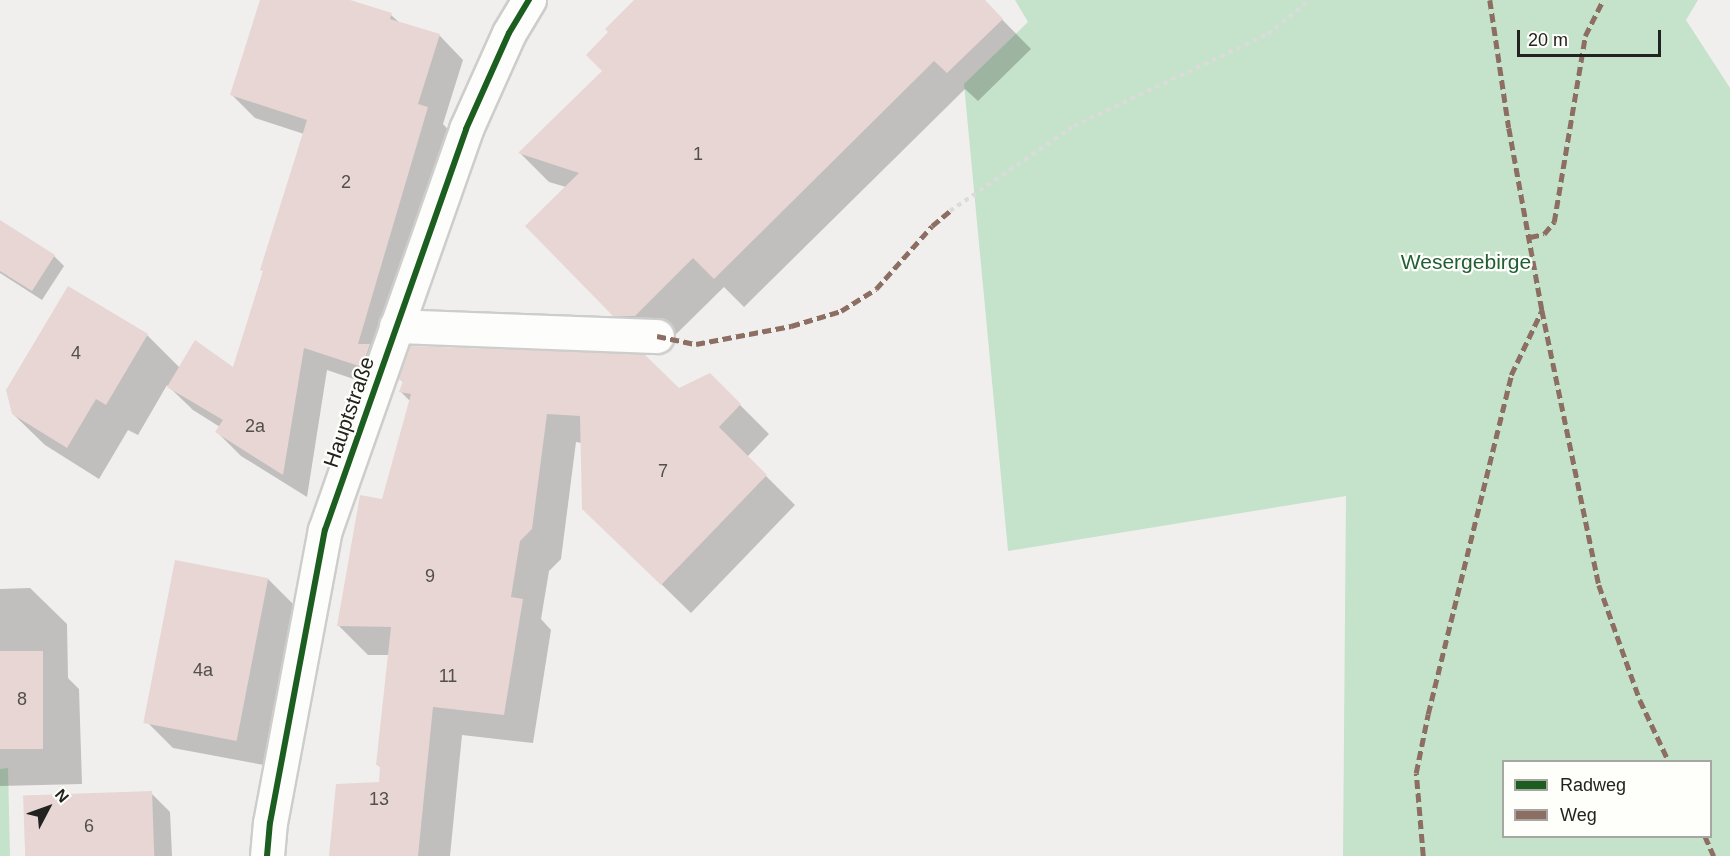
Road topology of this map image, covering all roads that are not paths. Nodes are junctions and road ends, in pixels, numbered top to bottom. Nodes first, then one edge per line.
1 (529, 0) edge
2 (396, 326) junction
3 (657, 336) dead end
4 (267, 856) edge

1 - 2 street, Hauptstraße
2 - 3 street
2 - 4 street, Hauptstraße

